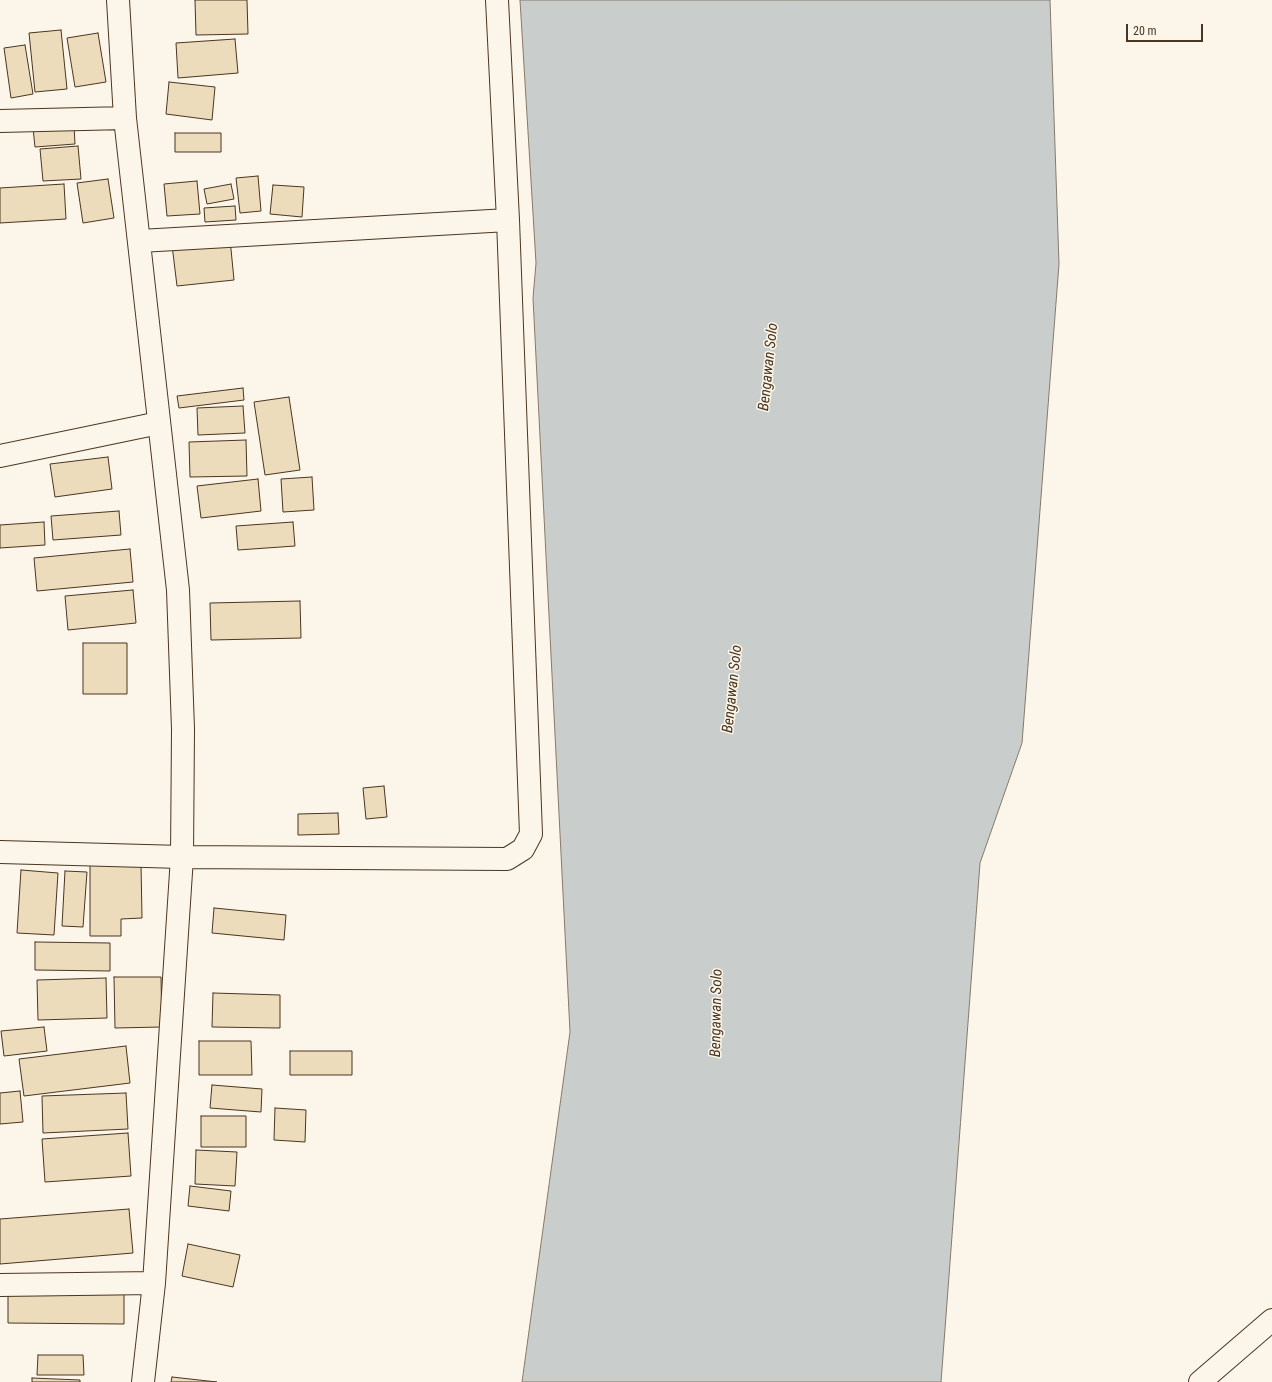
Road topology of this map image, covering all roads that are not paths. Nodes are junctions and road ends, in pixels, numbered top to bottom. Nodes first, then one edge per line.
1 (118, 0) edge
2 (497, 0) edge
3 (125, 118) junction
4 (0, 121) edge
5 (508, 220) junction
6 (140, 241) junction
7 (159, 423) junction
8 (0, 456) edge
9 (0, 852) edge
10 (182, 856) junction
11 (154, 1283) junction
12 (0, 1285) edge
13 (1272, 1320) edge
14 (143, 1382) edge
15 (1200, 1382) edge

1 - 3 street
2 - 5 street
3 - 4 street
3 - 6 street
5 - 6 street
5 - 10 street
6 - 7 street
7 - 8 street
7 - 10 street
9 - 10 street
10 - 11 street
11 - 12 street
11 - 14 street
13 - 15 street

